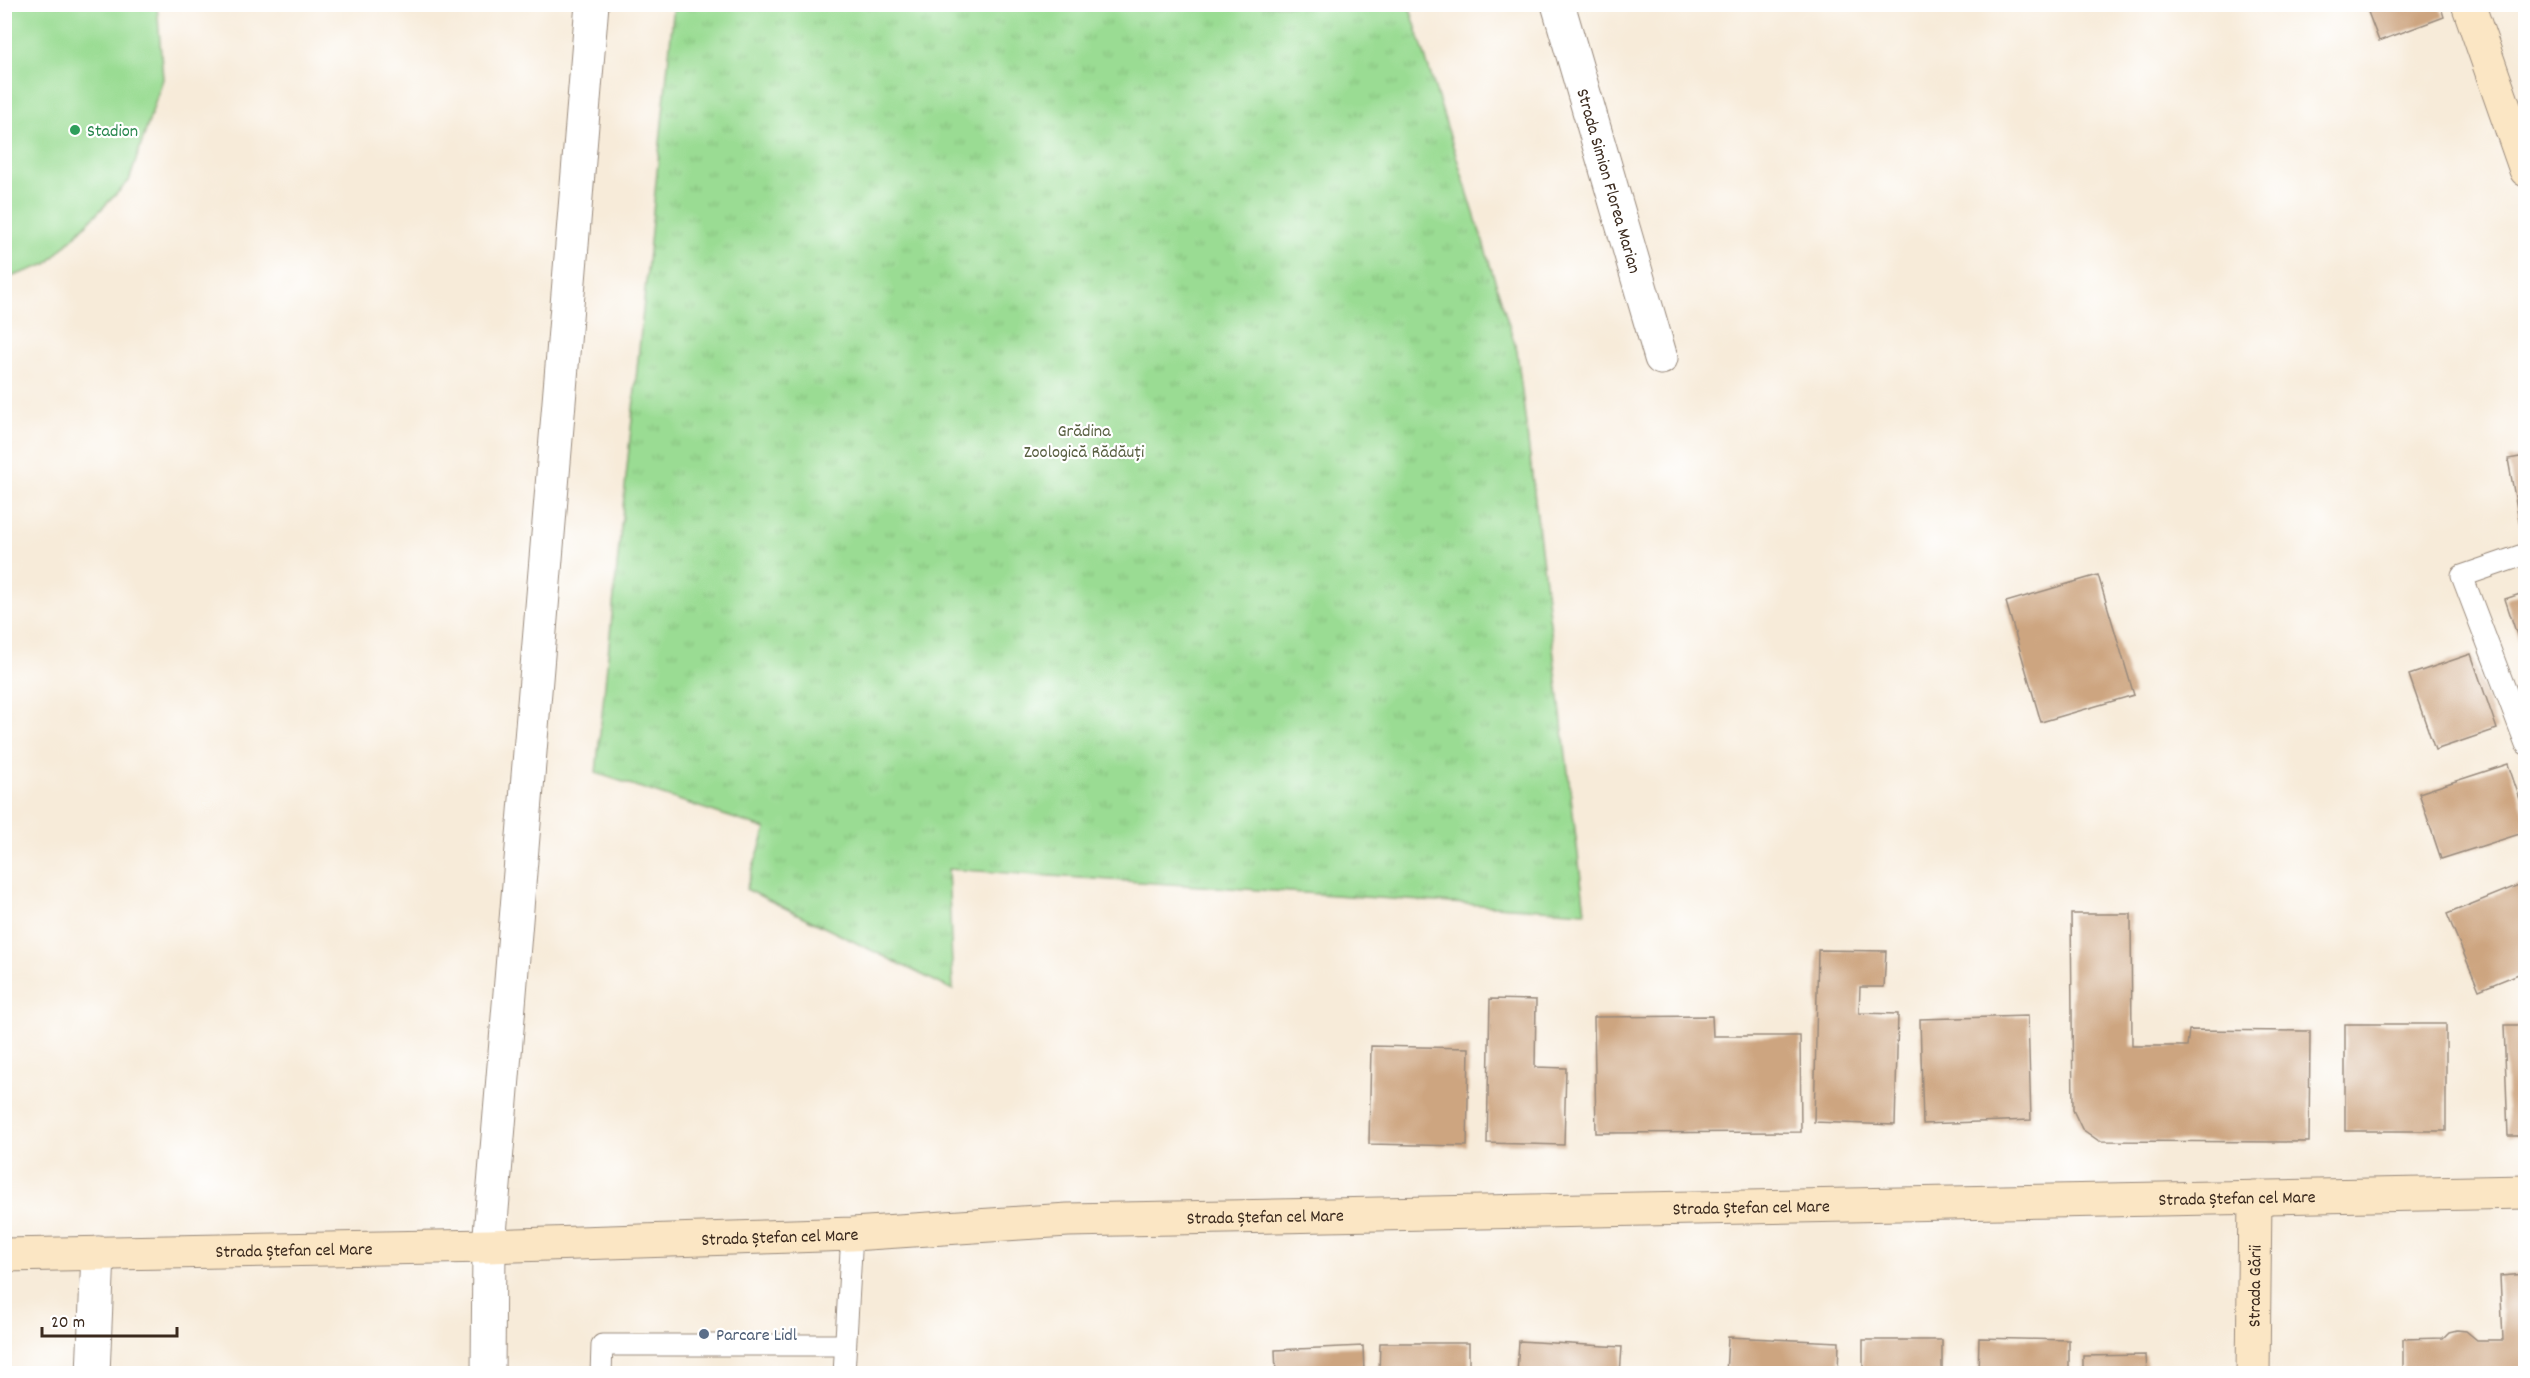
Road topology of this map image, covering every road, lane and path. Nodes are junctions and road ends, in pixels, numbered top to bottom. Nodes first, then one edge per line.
1 (592, 4) edge
2 (1558, 4) edge
3 (2468, 4) edge
4 (2526, 170) edge
5 (1661, 358) dead end
6 (2526, 554) edge
7 (2526, 744) edge
8 (2526, 1192) edge
9 (2255, 1197) junction
10 (852, 1234) junction
11 (489, 1246) junction
12 (98, 1253) junction
13 (4, 1255) edge
14 (845, 1345) junction
15 (93, 1374) edge
16 (488, 1374) edge
17 (601, 1374) edge
18 (844, 1374) edge
19 (2253, 1374) edge

1 - 11 street
2 - 5 street, Strada Simion Florea Marian
3 - 4 main road
6 - 7 lane
8 - 9 main road, Strada Ștefan cel Mare
9 - 10 main road, Strada Ștefan cel Mare
9 - 19 main road, Strada Gării
10 - 11 main road, Strada Ștefan cel Mare
10 - 14 lane
11 - 12 main road, Strada Ștefan cel Mare
11 - 16 street
12 - 13 main road, Strada Ștefan cel Mare
12 - 15 street
14 - 17 lane
14 - 18 lane

